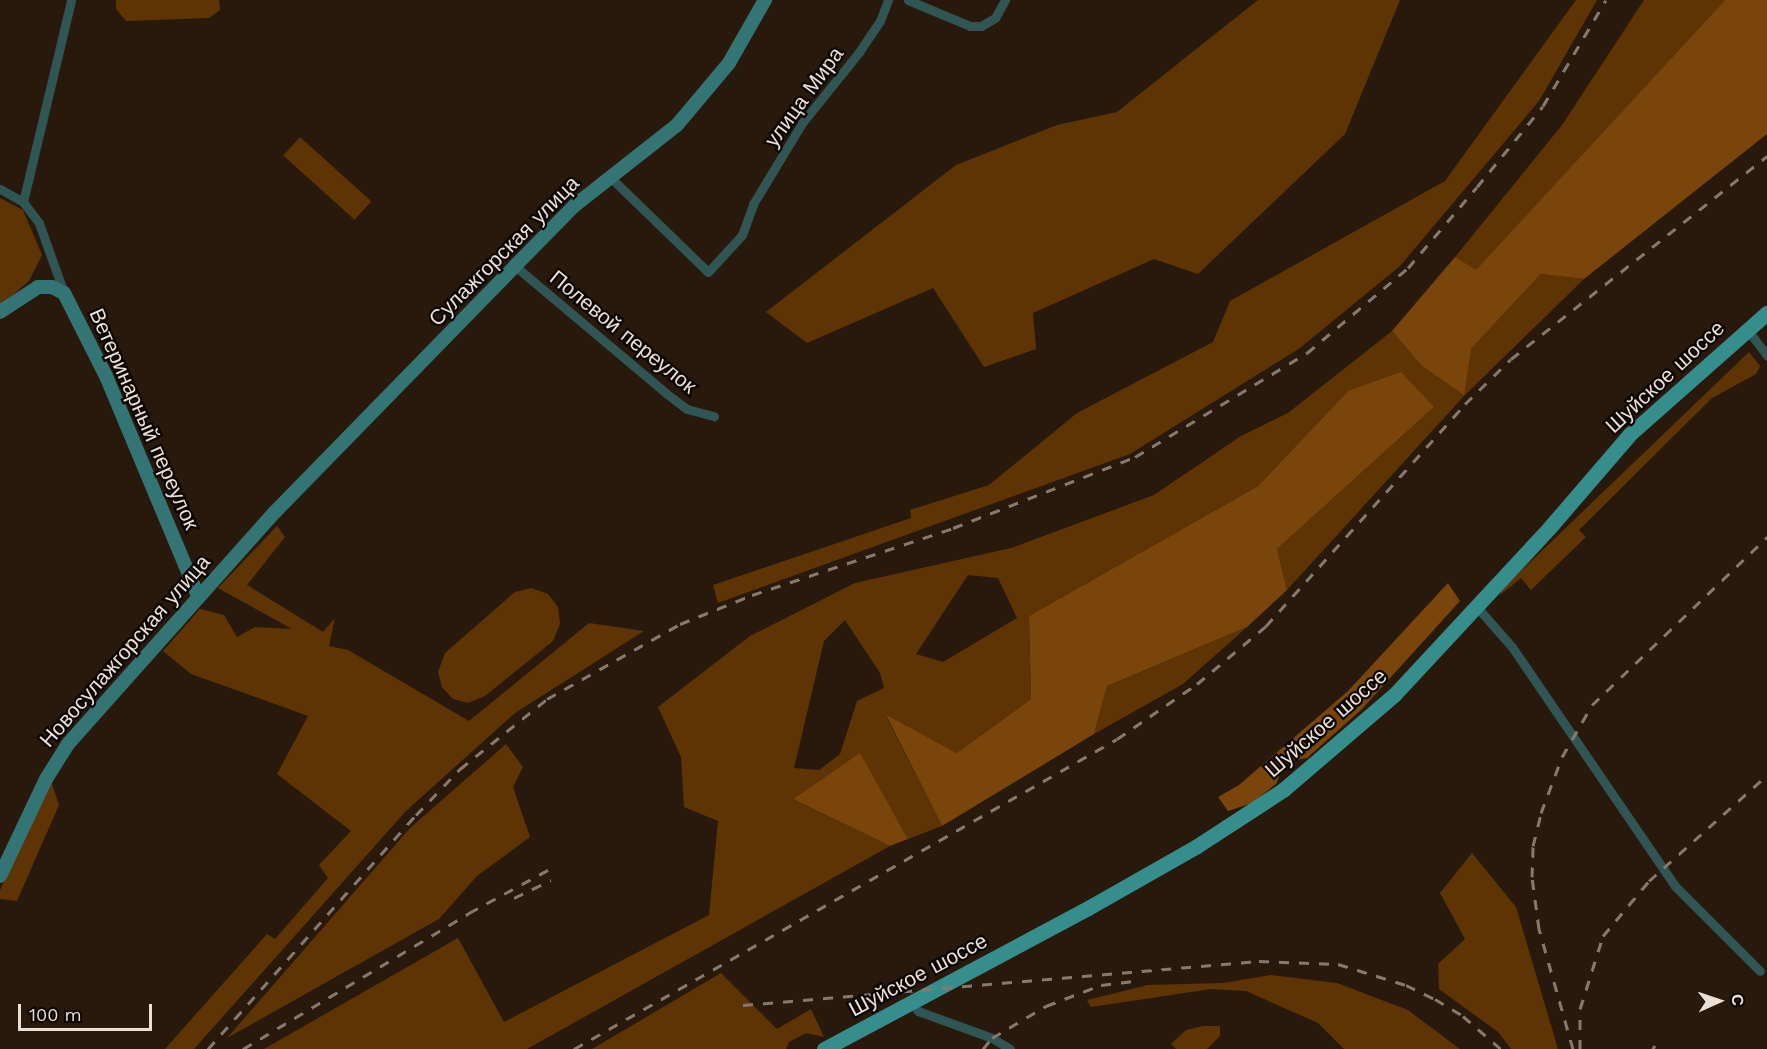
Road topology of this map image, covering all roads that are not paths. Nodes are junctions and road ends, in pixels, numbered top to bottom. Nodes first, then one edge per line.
1 (71, 0) edge
2 (765, 0) edge
3 (888, 0) edge
4 (908, 0) edge
5 (1005, 0) edge
6 (611, 178) junction
7 (0, 189) edge
8 (23, 202) junction
9 (515, 266) junction
10 (64, 293) junction
11 (0, 312) edge
12 (1767, 313) edge
13 (1747, 329) junction
14 (1767, 356) edge
15 (714, 416) dead end
16 (287, 501) joint
17 (198, 596) junction
18 (1476, 606) junction
19 (0, 876) edge
20 (1760, 971) dead end
21 (912, 1002) junction
22 (824, 1049) edge
23 (1010, 1049) edge

1 - 8 street
2 - 6 main road, Сулажгорская улица
3 - 6 street, улица Мира
4 - 5 street
6 - 9 main road, Сулажгорская улица
7 - 8 street
8 - 10 street
9 - 15 street, Полевой переулок
9 - 16 main road, Сулажгорская улица
10 - 11 main road
10 - 17 main road, Ветеринарный переулок
12 - 13 main road, Шуйское шоссе
13 - 14 street
13 - 18 main road, Шуйское шоссе
16 - 17 main road, Новосулажгорская улица
17 - 19 main road, Новосулажгорская улица
18 - 20 street
18 - 21 main road, Шуйское шоссе
21 - 22 main road, Шуйское шоссе
21 - 23 street

